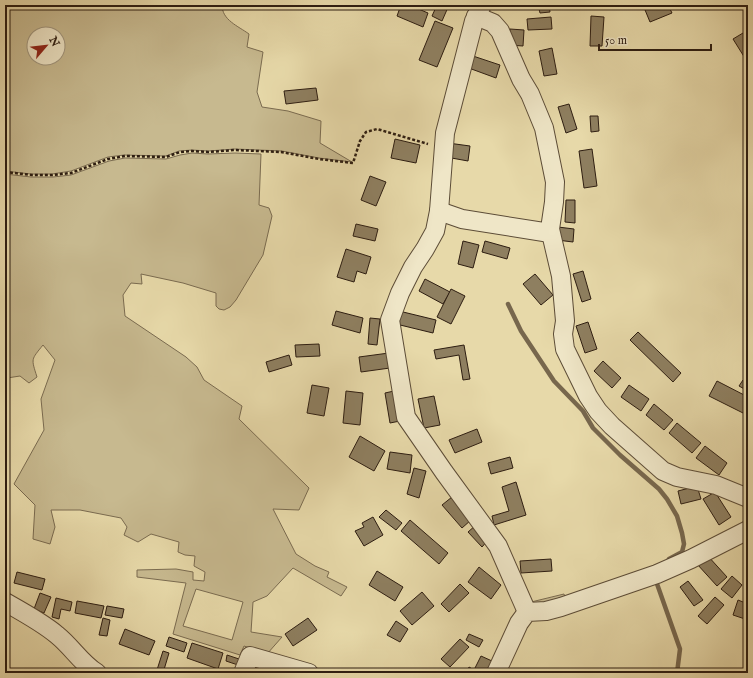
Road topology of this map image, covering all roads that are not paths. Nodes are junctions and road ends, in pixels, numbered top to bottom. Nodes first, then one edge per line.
1 (479, 11) edge
2 (440, 211) junction
3 (550, 233) junction
4 (748, 498) edge
5 (748, 530) edge
6 (5, 602) edge
7 (527, 612) junction
8 (97, 673) edge
9 (243, 673) edge
10 (309, 673) edge
11 (496, 673) edge

1 - 2 street
1 - 3 street
2 - 3 street
2 - 7 street
3 - 4 street
5 - 7 street
6 - 8 street
7 - 11 street
9 - 10 street

